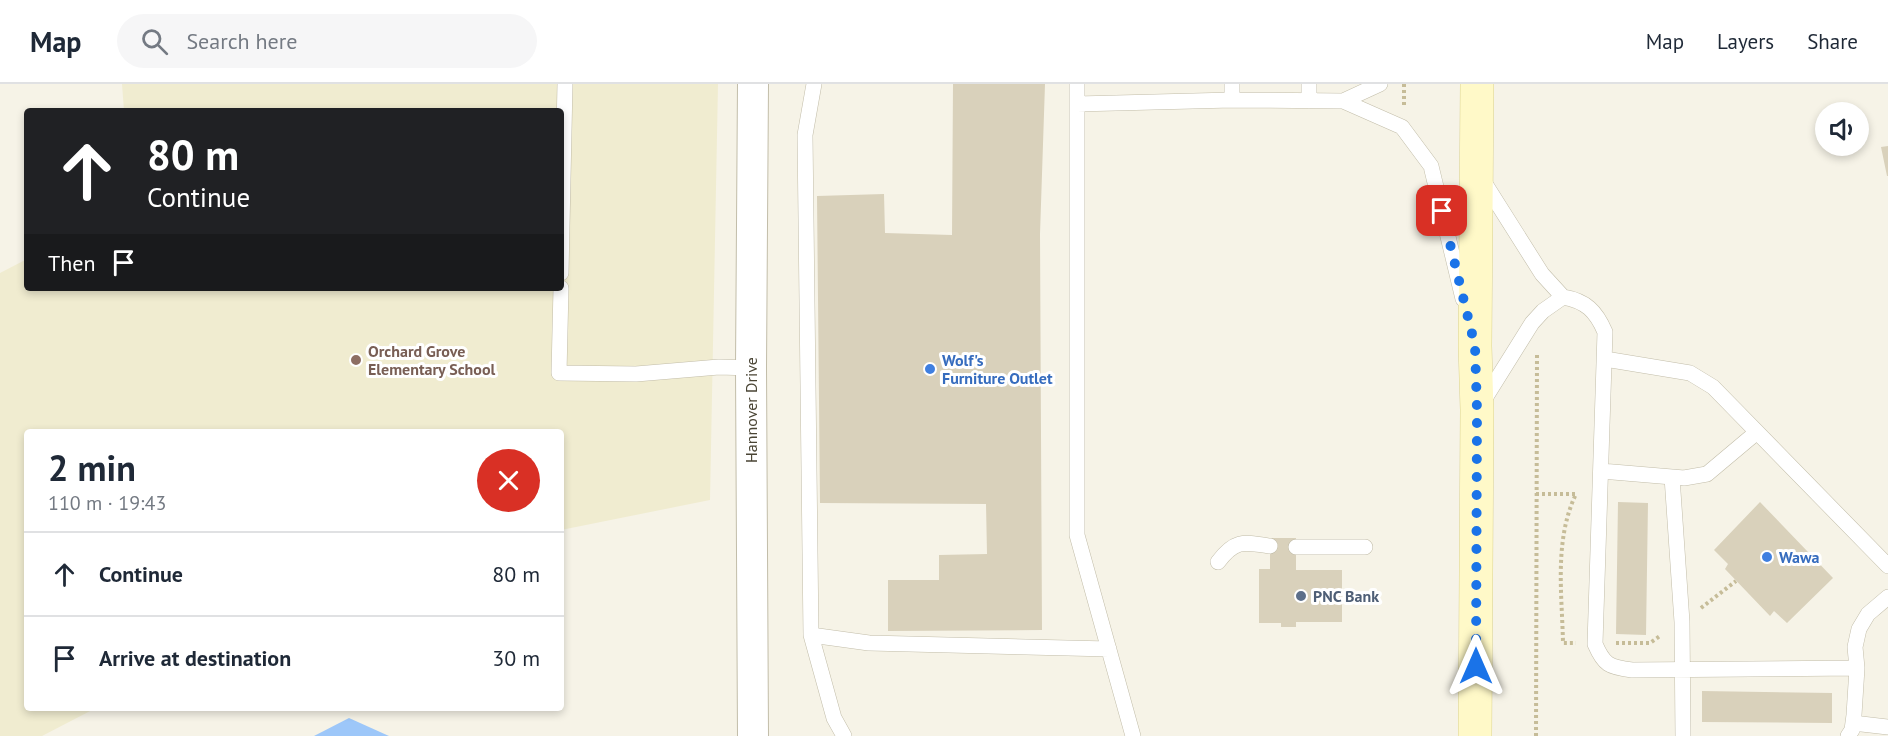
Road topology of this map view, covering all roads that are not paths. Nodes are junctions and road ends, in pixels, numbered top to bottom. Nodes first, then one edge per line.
1 (565, 84) edge
2 (753, 84) edge
3 (814, 84) edge
4 (1077, 84) edge
5 (1309, 84) edge
6 (1380, 84) edge
7 (1478, 84) edge
8 (1232, 92) edge
9 (1309, 100) junction
10 (1343, 101) junction
11 (1077, 104) junction
12 (564, 131) edge
13 (1477, 171) junction
14 (561, 291) edge
15 (1563, 297) junction
16 (1475, 346) junction
17 (1605, 360) junction
18 (751, 368) junction
19 (1477, 410) junction
20 (1757, 432) junction
21 (1601, 471) junction
22 (1672, 477) junction
23 (1270, 546) dead end
24 (1296, 547) dead end
25 (1365, 547) dead end
26 (1218, 562) dead end
27 (1888, 566) edge
28 (1888, 597) edge
29 (810, 635) junction
30 (1109, 649) junction
31 (1857, 668) junction
32 (1681, 670) junction
33 (1888, 727) edge
34 (1850, 729) edge
35 (753, 736) edge
36 (844, 736) edge
37 (1133, 736) edge
38 (1475, 736) edge
39 (1683, 736) edge

1 - 12 lane
2 - 18 street, Hannover Drive
3 - 29 lane
4 - 11 lane
5 - 9 lane
6 - 10 lane
7 - 13 main road
8 - 9 lane
8 - 11 lane
9 - 10 lane
10 - 16 lane
11 - 30 lane
13 - 15 lane
13 - 16 main road
14 - 18 lane
15 - 17 lane
15 - 19 lane
16 - 19 main road
17 - 20 lane
17 - 21 lane
18 - 35 street, Hannover Drive
19 - 38 main road
20 - 22 lane
20 - 27 lane
21 - 22 lane
21 - 32 lane
22 - 32 lane
23 - 26 lane
24 - 25 lane
28 - 31 lane
29 - 30 lane
29 - 36 lane
30 - 37 lane
31 - 32 lane
31 - 34 lane
32 - 39 lane
33 - 34 lane

